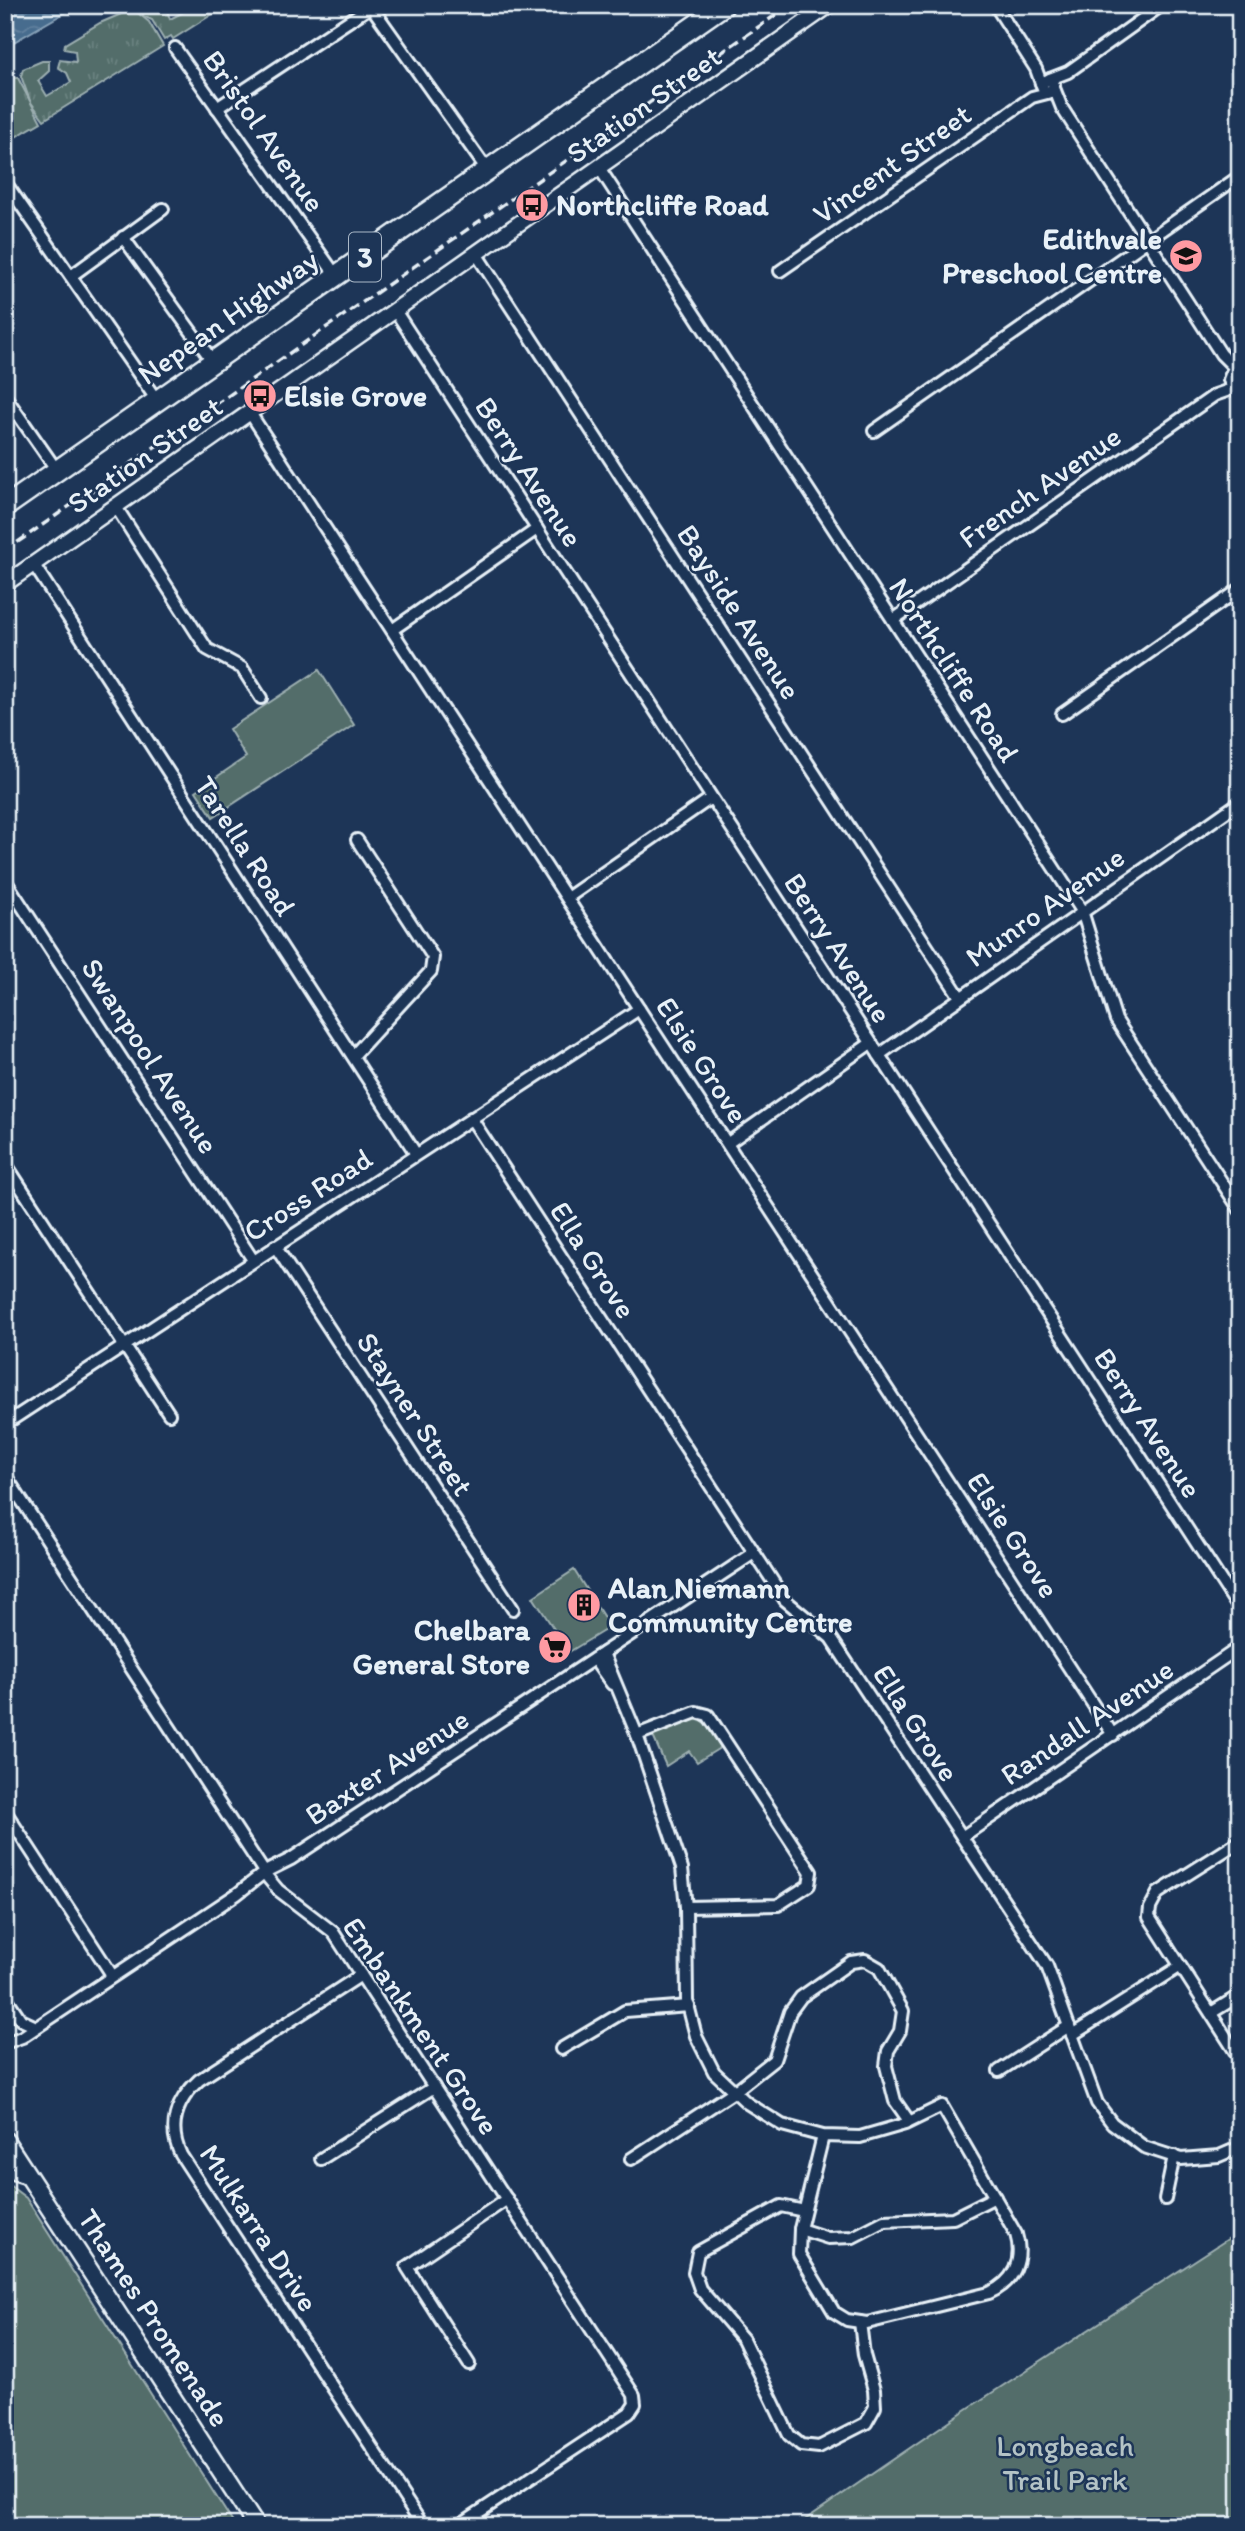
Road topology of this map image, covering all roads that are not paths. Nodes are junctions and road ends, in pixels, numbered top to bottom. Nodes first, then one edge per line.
1 (724, 5) edge
2 (830, 5) edge
3 (995, 5) edge
4 (1162, 5) edge
5 (372, 6) edge
6 (175, 48) dead end
7 (1048, 86) junction
8 (217, 108) junction
9 (600, 169) junction
10 (488, 171) junction
11 (1240, 176) edge
12 (5, 182) edge
13 (163, 209) dead end
14 (124, 237) junction
15 (1147, 240) junction
16 (477, 255) junction
17 (780, 271) dead end
18 (71, 276) junction
19 (337, 277) junction
20 (396, 312) junction
21 (214, 363) junction
22 (1235, 378) edge
23 (5, 396) edge
24 (158, 402) junction
25 (250, 413) junction
26 (874, 431) dead end
27 (58, 472) junction
28 (116, 507) junction
29 (5, 508) edge
30 (537, 529) junction
31 (34, 565) junction
32 (5, 584) edge
33 (1240, 589) edge
34 (893, 620) junction
35 (392, 630) junction
36 (261, 698) dead end
37 (1062, 714) dead end
38 (711, 798) junction
39 (1240, 802) edge
40 (357, 841) dead end
41 (5, 880) edge
42 (567, 898) junction
43 (1082, 911) junction
44 (960, 997) junction
45 (639, 1009) junction
46 (871, 1043) junction
47 (879, 1055) junction
48 (353, 1056) junction
49 (471, 1118) junction
50 (728, 1143) junction
51 (416, 1154) junction
52 (5, 1163) edge
53 (1240, 1210) edge
54 (275, 1246) junction
55 (253, 1260) junction
56 (125, 1345) junction
57 (169, 1414) dead end
58 (5, 1424) edge
59 (5, 1475) edge
60 (754, 1553) junction
61 (513, 1609) dead end
62 (1240, 1610) edge
63 (1240, 1647) edge
64 (599, 1656) junction
65 (637, 1735) junction
66 (1113, 1735) junction
67 (5, 1811) edge
68 (962, 1837) junction
69 (1240, 1841) edge
70 (267, 1875) junction
71 (686, 1907) junction
72 (1178, 1967) junction
73 (112, 1975) junction
74 (361, 1975) junction
75 (1240, 1994) edge
76 (5, 1996) edge
77 (689, 2006) junction
78 (1211, 2013) junction
79 (34, 2026) junction
80 (1071, 2030) junction
81 (5, 2036) edge
82 (5, 2043) edge
83 (561, 2049) dead end
84 (1240, 2059) edge
85 (999, 2071) dead end
86 (434, 2087) junction
87 (734, 2091) junction
88 (909, 2122) junction
89 (823, 2136) junction
90 (6, 2145) edge
91 (1240, 2147) edge
92 (1174, 2156) junction
93 (321, 2159) dead end
94 (631, 2159) dead end
95 (5, 2171) edge
96 (30, 2179) junction
97 (995, 2197) junction
98 (1165, 2199) dead end
99 (507, 2200) junction
100 (804, 2211) junction
101 (800, 2230) junction
102 (860, 2322) junction
103 (469, 2364) dead end
104 (256, 2526) edge
105 (423, 2526) edge
106 (458, 2526) edge

1 - 10 highway, Nepean Highway / 3
2 - 9 street, Station Street
3 - 7 street
4 - 7 street, Vincent Street
5 - 8 street
5 - 10 street
6 - 8 street, Bristol Avenue
7 - 15 street
7 - 17 street, Vincent Street
8 - 19 street, Bristol Avenue
9 - 16 street, Station Street
9 - 34 street, Northcliffe Road
10 - 19 highway, Nepean Highway / 3
11 - 15 street
12 - 18 street
13 - 14 street
14 - 18 street
14 - 21 street
15 - 22 street
15 - 26 street
16 - 20 street, Station Street
16 - 44 street, Bayside Avenue
18 - 24 street
19 - 21 highway, Nepean Highway / 3
20 - 25 street, Station Street
20 - 30 street, Berry Avenue
21 - 24 highway, Nepean Highway / 3
22 - 34 street, French Avenue
23 - 27 street
24 - 27 highway, Nepean Highway / 3
25 - 28 street, Station Street
25 - 35 street, Elsie Grove
27 - 29 highway, Nepean Highway / 3
28 - 31 street, Station Street
28 - 36 street
30 - 35 street
30 - 38 street, Berry Avenue
31 - 32 street, Station Street
31 - 48 street, Tarella Road
33 - 37 street
34 - 43 street, Northcliffe Road
35 - 42 street, Elsie Grove
38 - 42 street
38 - 46 street, Berry Avenue
39 - 43 street, Munro Avenue
40 - 48 street
41 - 55 street, Swanpool Avenue
42 - 45 street, Elsie Grove
43 - 44 street, Munro Avenue
43 - 53 street, Northcliffe Road
44 - 47 street, Munro Avenue
45 - 49 street, Cross Road
45 - 50 street, Elsie Grove
46 - 47 street, Berry Avenue
46 - 50 street
47 - 62 street, Berry Avenue
48 - 51 street, Tarella Road
49 - 51 street, Cross Road
49 - 60 street, Ella Grove
50 - 66 street, Elsie Grove
51 - 54 street, Cross Road
52 - 56 street
54 - 55 street, Cross Road
54 - 61 street, Stayner Street
55 - 56 street, Cross Road
56 - 57 street
56 - 58 street, Cross Road
59 - 70 street, Embankment Grove
60 - 64 street, Baxter Avenue
60 - 68 street, Ella Grove
63 - 66 street, Randall Avenue
64 - 65 street
64 - 70 street, Baxter Avenue
65 - 71 street
65 - 71 street
66 - 68 street, Randall Avenue
67 - 73 street
68 - 80 street, Ella Grove
69 - 72 street
70 - 73 street, Baxter Avenue
70 - 74 street, Embankment Grove
71 - 77 street
72 - 78 street
72 - 80 street
73 - 79 street, Baxter Avenue
74 - 86 street, Embankment Grove
74 - 105 street, Mulkarra Drive
75 - 78 street
76 - 79 street
77 - 83 street
77 - 87 street
78 - 84 street
79 - 81 street, Baxter Avenue
79 - 82 street, Baxter Avenue
80 - 85 street
80 - 92 street, Ella Grove
86 - 93 street
86 - 99 street, Embankment Grove
87 - 88 street
87 - 89 street
87 - 94 street
88 - 89 street
88 - 97 street
89 - 100 street
90 - 96 main road, Thames Promenade
91 - 92 street, Ella Grove
92 - 98 street
95 - 96 street
96 - 104 main road, Thames Promenade
97 - 101 street
97 - 102 street
99 - 103 street
99 - 106 street, Embankment Grove
100 - 101 street
100 - 102 street
101 - 102 street

